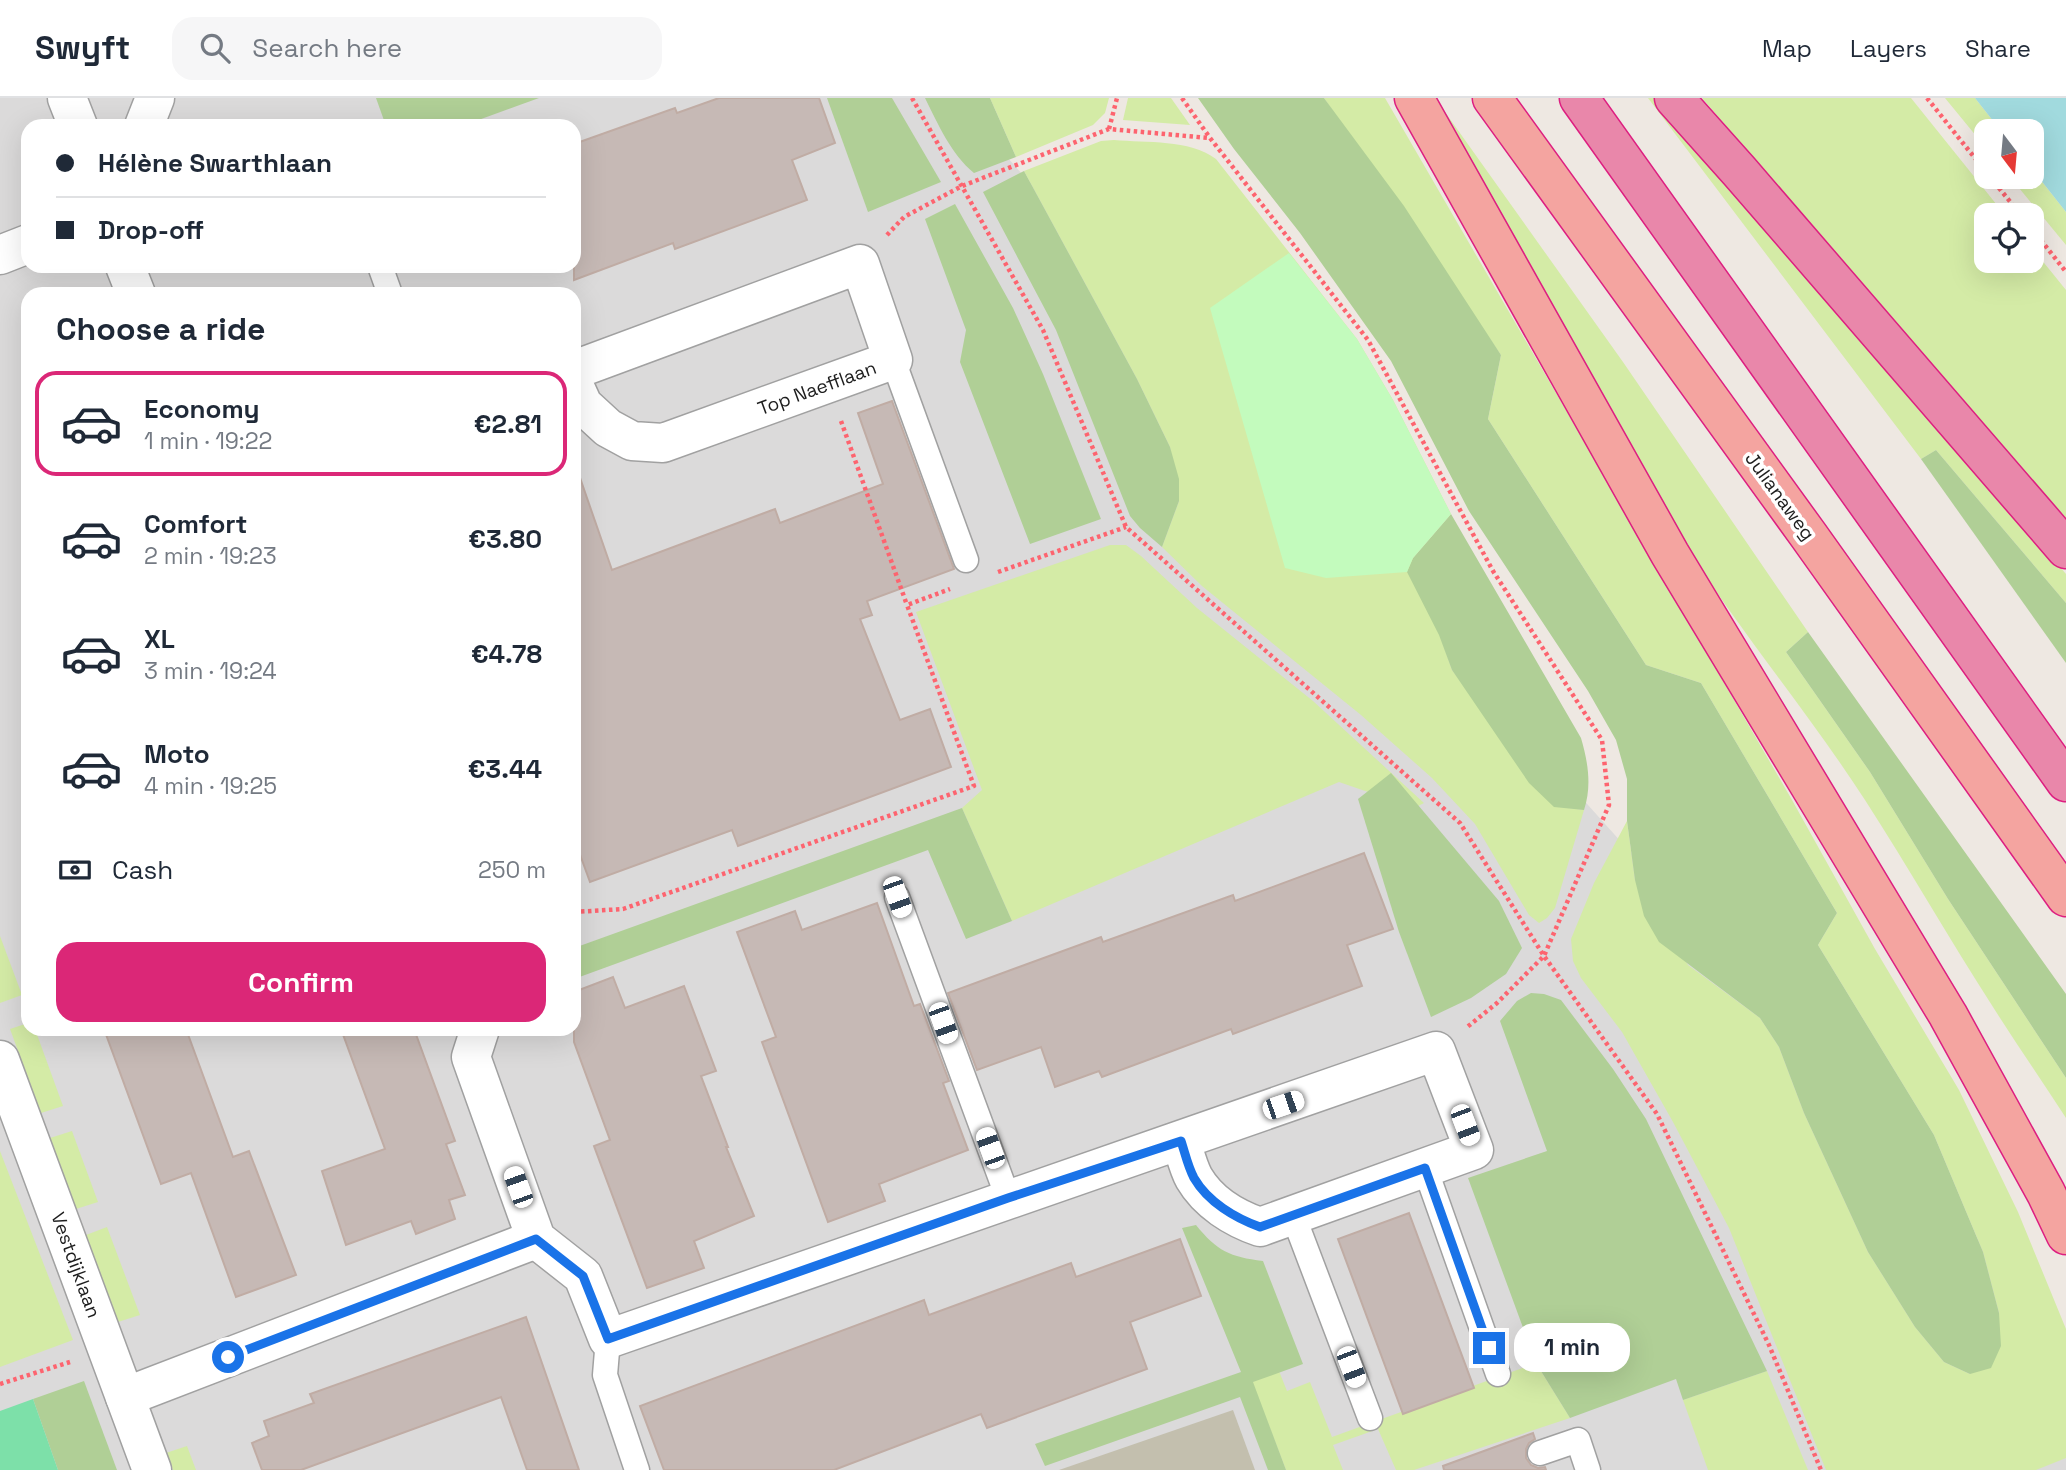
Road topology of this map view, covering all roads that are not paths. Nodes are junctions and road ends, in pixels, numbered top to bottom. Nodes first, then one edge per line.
1 (67, 98) edge
2 (155, 98) edge
3 (1414, 98) edge
4 (1492, 98) edge
5 (1579, 98) edge
6 (1674, 98) edge
7 (75, 119) edge
8 (147, 119) edge
9 (21, 247) edge
10 (0, 255) edge
11 (893, 360) junction
12 (581, 367) edge
13 (581, 401) edge
14 (2066, 549) edge
15 (966, 560) dead end
16 (2066, 782) edge
17 (897, 897) dead end
18 (2066, 897) edge
19 (1948, 1016) junction
20 (478, 1036) edge
21 (0, 1060) edge
22 (1181, 1141) junction
23 (1425, 1168) junction
24 (2066, 1177) edge
25 (1008, 1198) junction
26 (1293, 1215) junction
27 (2066, 1235) edge
28 (536, 1239) junction
29 (608, 1339) junction
30 (1498, 1374) dead end
31 (125, 1397) junction
32 (1370, 1418) dead end
33 (1540, 1453) dead end
34 (152, 1470) edge
35 (637, 1470) edge
36 (1588, 1470) edge

1 - 7 street
2 - 8 street
3 - 19 highway
4 - 18 highway, Julianaweg
5 - 16 highway
6 - 14 highway
9 - 10 street
11 - 12 street, Top Naefflaan
11 - 13 street, Top Naefflaan
11 - 15 lane
17 - 25 lane
19 - 24 highway
19 - 27 highway
20 - 28 street
21 - 31 street, Vestdijklaan
22 - 23 street
22 - 25 street
22 - 26 street
23 - 26 street
23 - 30 lane
25 - 29 street
26 - 32 lane
28 - 29 street
28 - 31 street
29 - 35 lane
31 - 34 street, Vestdijklaan
33 - 36 lane

